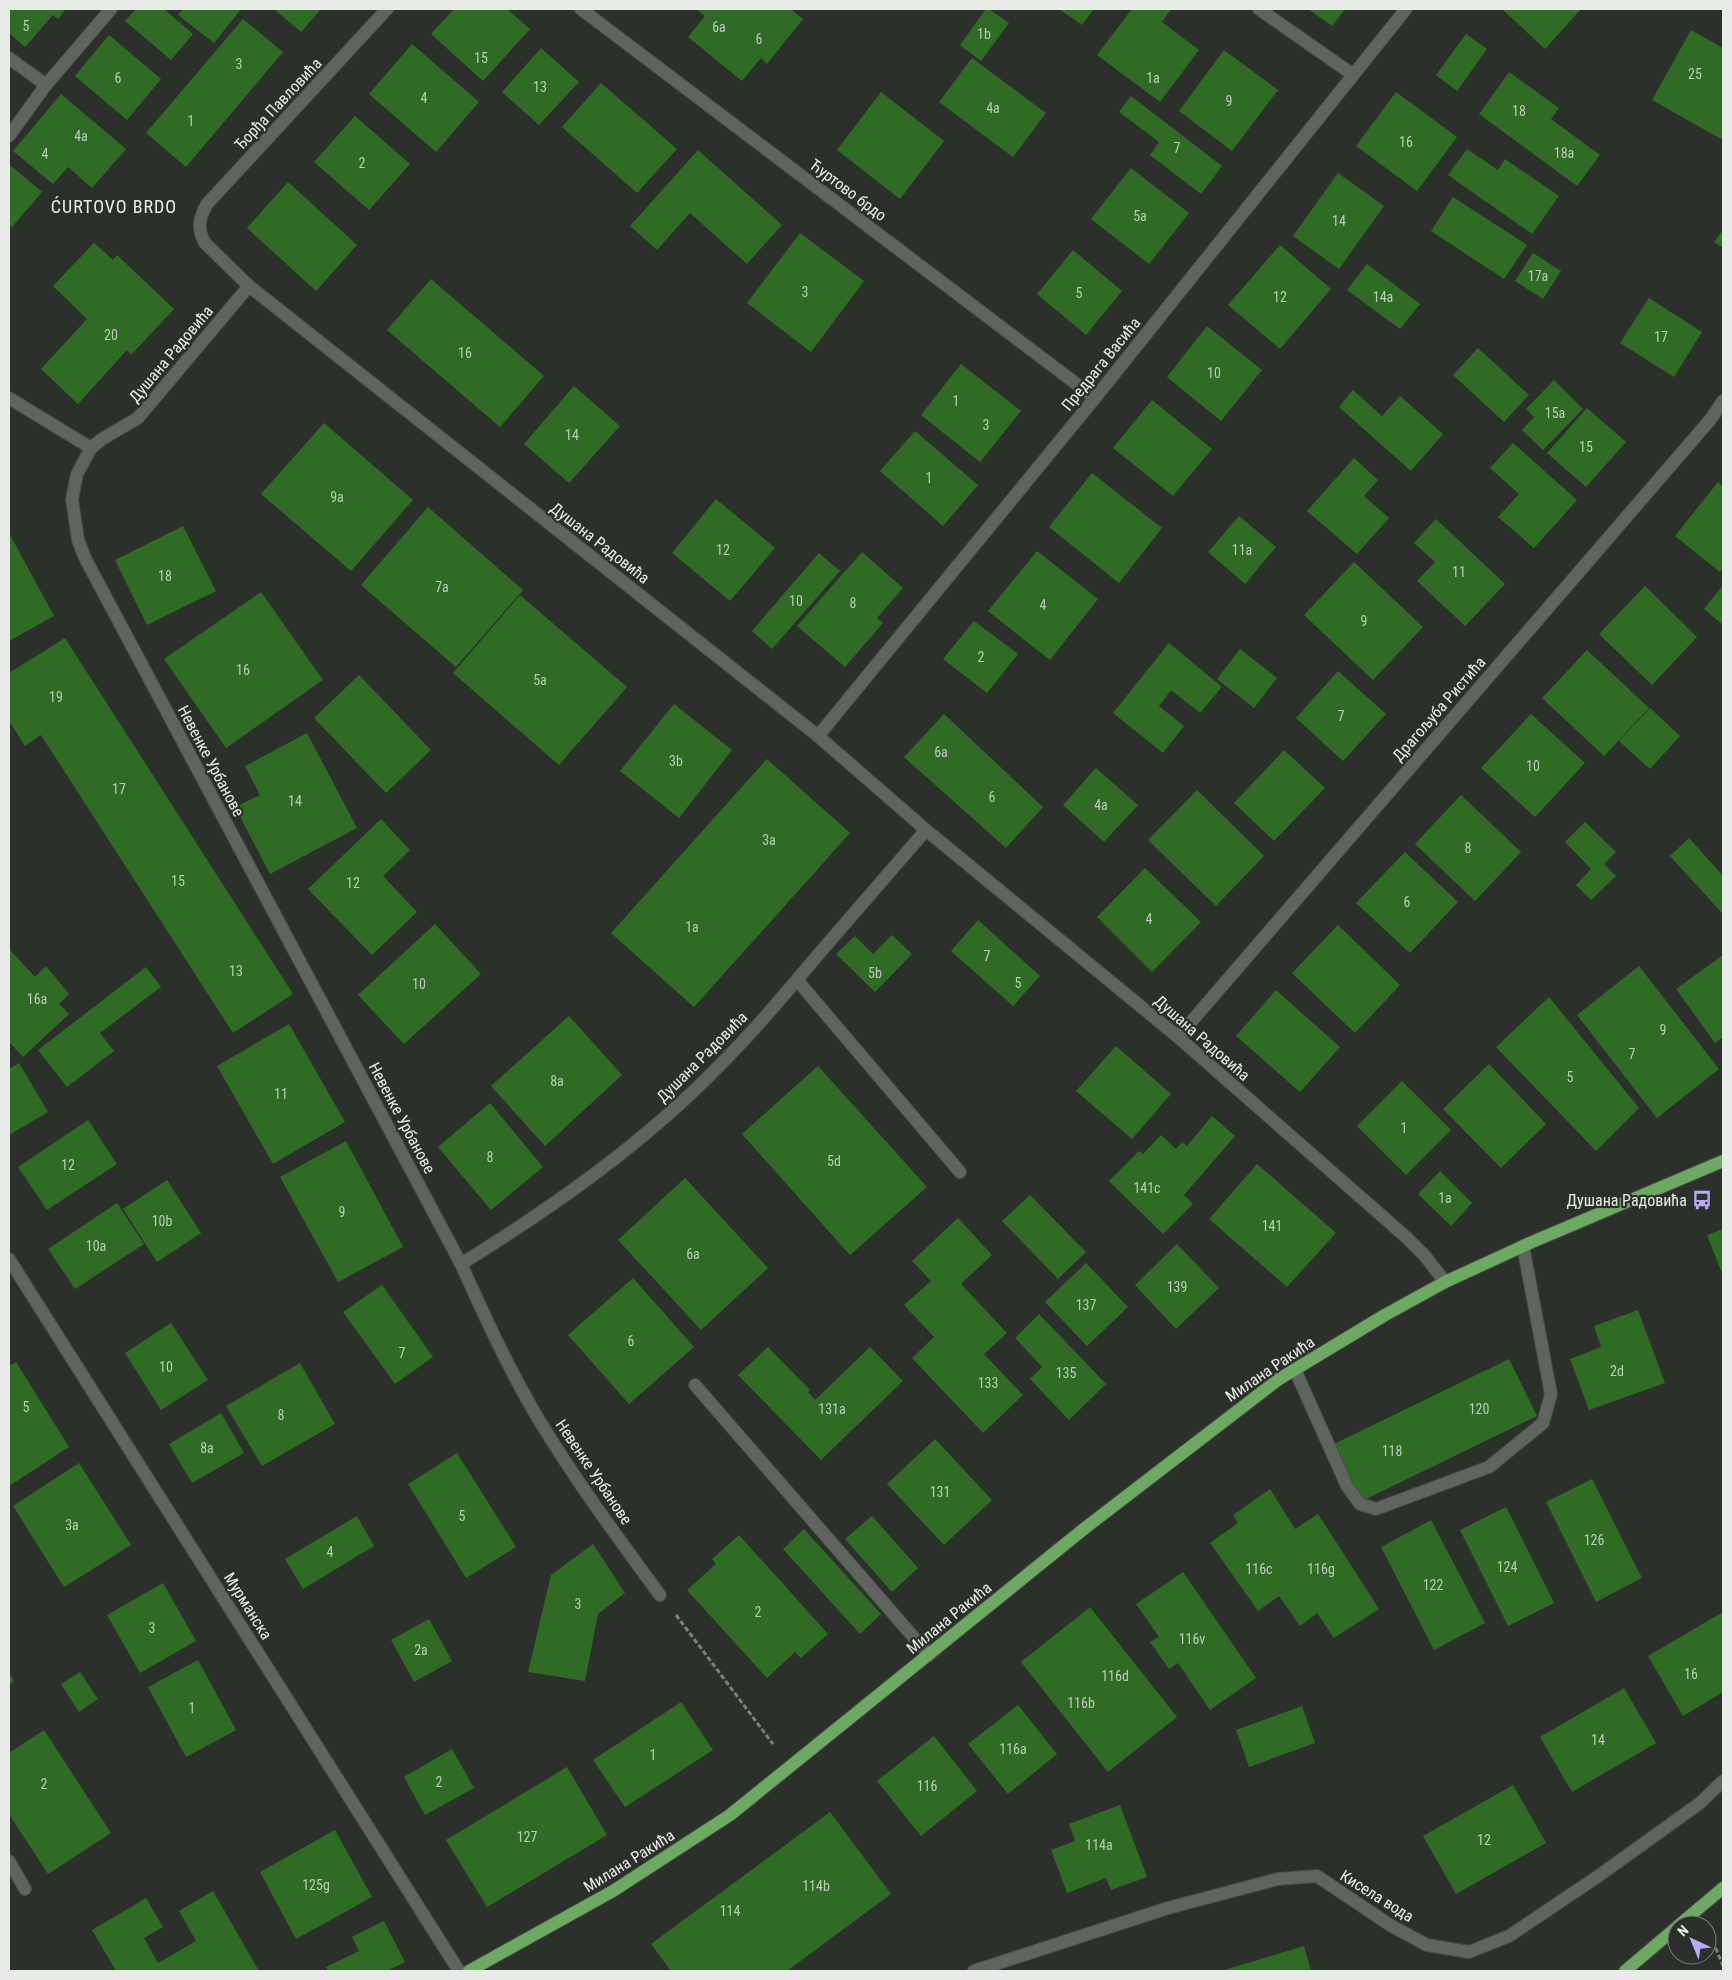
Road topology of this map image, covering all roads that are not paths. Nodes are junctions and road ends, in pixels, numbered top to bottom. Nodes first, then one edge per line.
1 (111, 9) edge
2 (387, 9) edge
3 (581, 9) edge
4 (1259, 9) edge
5 (1406, 9) edge
6 (9, 58) edge
7 (1352, 74) junction
8 (46, 85) junction
9 (9, 136) edge
10 (199, 224) joint
11 (249, 286) junction
12 (9, 398) edge
13 (1095, 398) junction
14 (1723, 400) edge
15 (91, 448) junction
16 (818, 736) junction
17 (926, 830) junction
18 (797, 980) junction
19 (1178, 1037) junction
20 (1723, 1161) edge
21 (960, 1172) dead end
22 (1523, 1246) junction
23 (9, 1259) edge
24 (461, 1264) junction
25 (1445, 1282) junction
26 (1295, 1370) junction
27 (695, 1385) dead end
28 (660, 1595) road end
29 (930, 1655) junction
30 (1723, 1781) edge
31 (9, 1861) edge
32 (1723, 1888) edge
33 (25, 1889) dead end
34 (1691, 1915) edge
35 (1667, 1935) edge
36 (1625, 1970) edge
37 (459, 1971) edge
38 (469, 1971) edge
39 (974, 1971) edge

1 - 8 street
2 - 10 street, Ђорђа Павловића
3 - 13 street, Ћуртово брдо
4 - 7 street
5 - 7 street, Предрага Васића
6 - 8 street
7 - 13 street, Предрага Васића
8 - 9 street
10 - 11 street, Душана Радовића
11 - 15 street, Душана Радовића
11 - 16 street, Душана Радовића
12 - 15 street
13 - 16 street, Предрага Васића
14 - 19 street, Драгољуба Ристића
15 - 24 street, Невенке Урбанове
16 - 17 street, Душана Радовића
17 - 18 street, Душана Радовића
17 - 19 street, Душана Радовића
18 - 21 street
18 - 24 street, Душана Радовића
19 - 25 street, Душана Радовића
20 - 22 main road, Милана Ракића
22 - 25 main road, Милана Ракића
22 - 26 street
23 - 37 street, Мурманска
24 - 28 street, Невенке Урбанове
25 - 26 main road, Милана Ракића
26 - 29 main road, Милана Ракића
27 - 29 street
29 - 38 main road, Милана Ракића
30 - 39 street, Кисела вода
31 - 33 street
32 - 34 main road
35 - 36 main road

